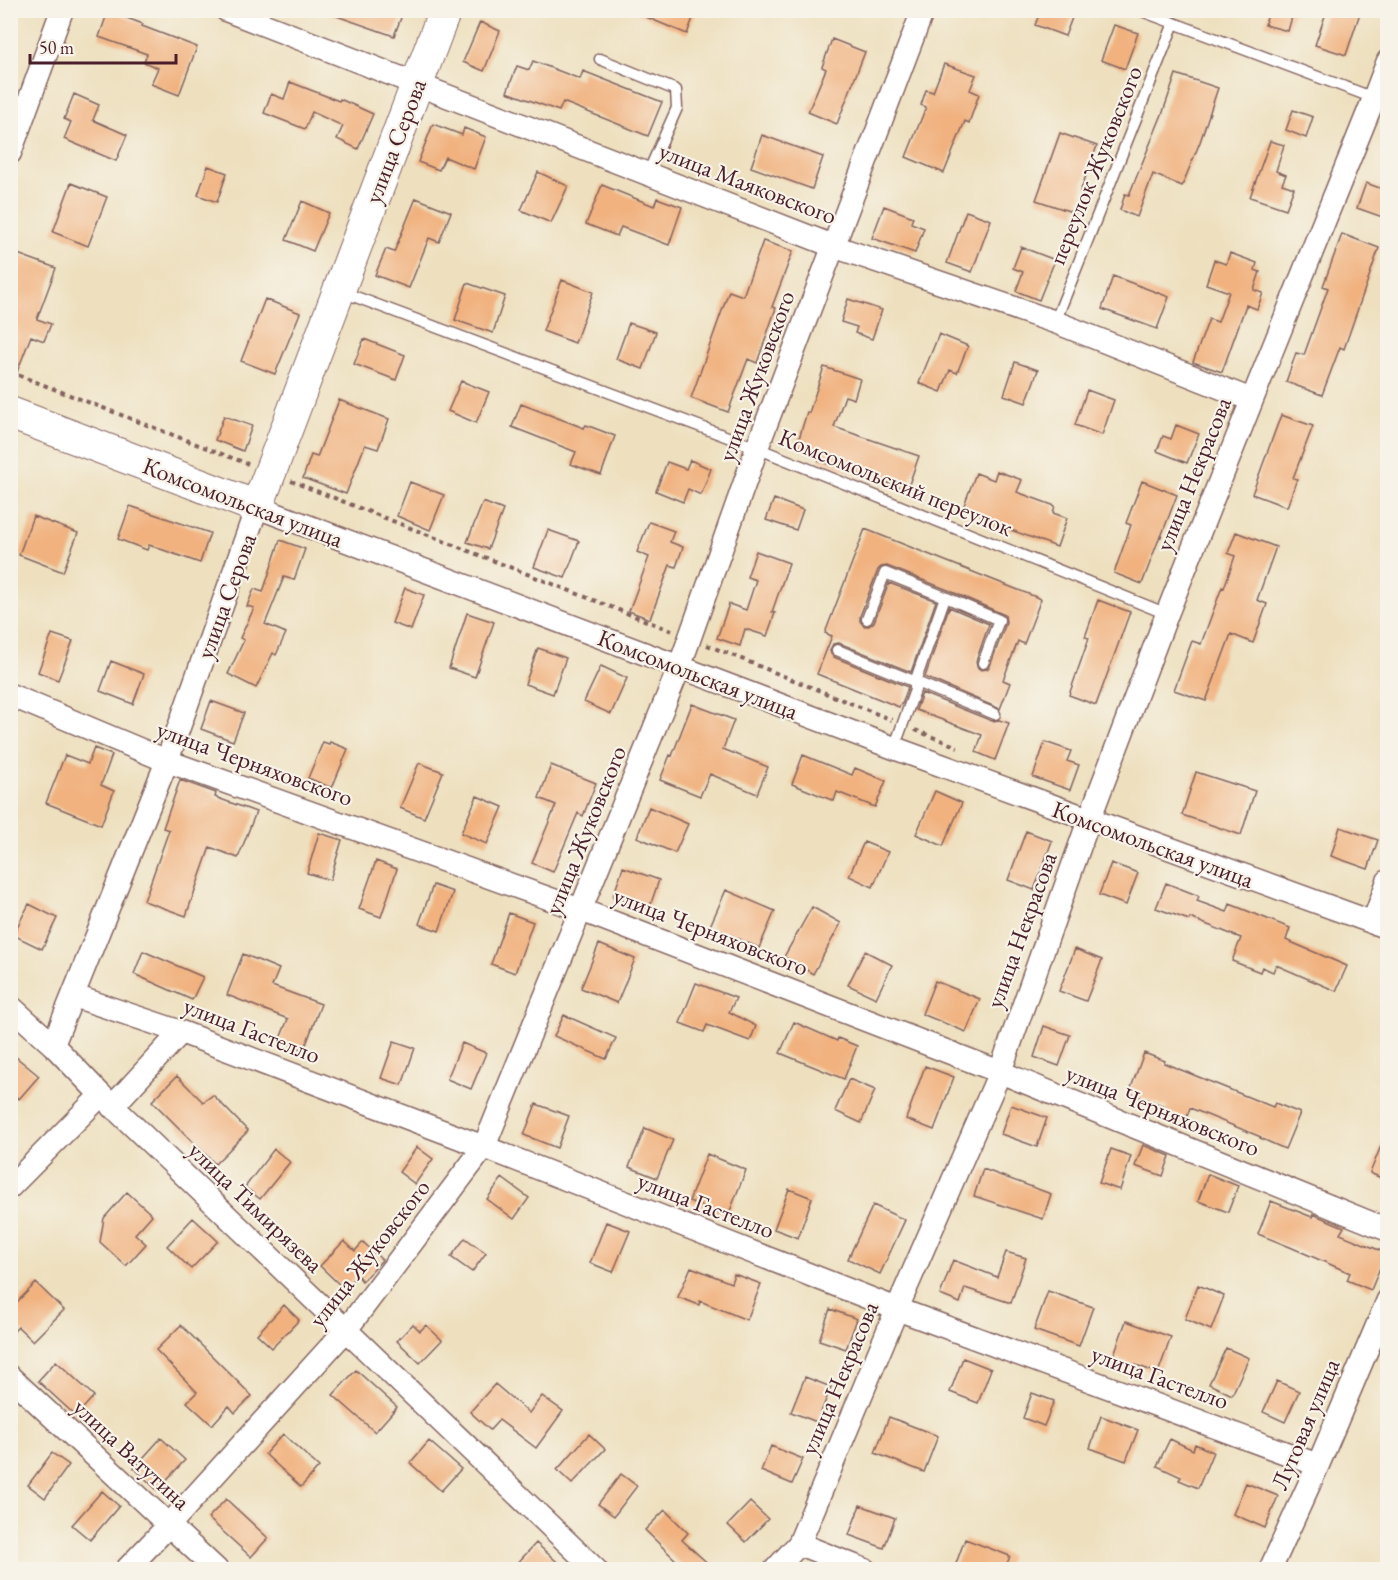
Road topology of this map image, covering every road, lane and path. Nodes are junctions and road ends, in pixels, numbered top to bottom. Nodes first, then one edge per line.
1 (62, 10) edge
2 (226, 10) edge
3 (445, 10) edge
4 (923, 10) edge
5 (1139, 10) edge
6 (1174, 23) junction
7 (600, 59) dead end
8 (1388, 61) edge
9 (417, 83) junction
10 (1374, 98) junction
11 (13, 139) edge
12 (648, 173) junction
13 (833, 246) junction
14 (339, 290) junction
15 (1055, 322) junction
16 (10, 372) edge
17 (1252, 400) junction
18 (10, 413) edge
19 (757, 448) junction
20 (270, 472) junction
21 (257, 507) junction
22 (945, 597) junction
23 (1167, 615) junction
24 (867, 619) dead end
25 (690, 638) junction
26 (837, 650) dead end
27 (983, 663) dead end
28 (679, 668) junction
29 (915, 682) junction
30 (10, 695) edge
31 (995, 714) dead end
32 (902, 724) junction
33 (894, 748) junction
34 (965, 750) dead end
35 (167, 761) junction
36 (1089, 820) junction
37 (1388, 881) edge
38 (581, 910) junction
39 (1380, 926) edge
40 (74, 996) junction
41 (10, 1006) edge
42 (181, 1032) junction
43 (53, 1045) junction
44 (999, 1072) junction
45 (106, 1101) junction
46 (484, 1147) junction
47 (10, 1187) edge
48 (1388, 1230) edge
49 (1388, 1300) edge
50 (897, 1309) junction
51 (346, 1330) junction
52 (10, 1377) edge
53 (1318, 1465) junction
54 (169, 1525) junction
55 (799, 1544) junction
56 (126, 1569) edge
57 (217, 1569) edge
58 (596, 1569) edge
59 (775, 1569) edge
60 (865, 1569) edge
61 (1269, 1569) edge

1 - 11 street
2 - 9 street, улица Маяковского
3 - 9 main road, улица Серова
4 - 13 street, улица Жуковского
5 - 6 lane
6 - 10 lane
6 - 15 lane, переулок Жуковского
7 - 12 lane
8 - 10 street, улица Некрасова
9 - 12 street, улица Маяковского
9 - 14 main road, улица Серова
10 - 17 street, улица Некрасова
12 - 13 street, улица Маяковского
13 - 15 street, улица Маяковского
13 - 19 street, улица Жуковского
14 - 19 lane, Комсомольский переулок
14 - 20 main road, улица Серова
15 - 17 street, улица Маяковского
16 - 20 path
17 - 23 street, улица Некрасова
18 - 21 main road, Комсомольская улица
19 - 23 lane, Комсомольский переулок
19 - 25 street, улица Жуковского
20 - 21 main road, улица Серова
20 - 25 path
21 - 28 street, Комсомольская улица
21 - 35 street, улица Серова
22 - 24 lane
22 - 27 lane
22 - 29 lane
23 - 36 street, улица Некрасова
25 - 28 street, улица Жуковского
25 - 32 path
26 - 29 lane
28 - 33 street, Комсомольская улица
28 - 38 street, улица Жуковского
29 - 31 lane
29 - 32 lane
30 - 35 street, улица Черняховского
32 - 33 lane
32 - 34 path
33 - 36 street, Комсомольская улица
35 - 38 street, улица Черняховского
35 - 40 street, улица Серова
36 - 39 street, Комсомольская улица
36 - 44 street, улица Некрасова
37 - 39 street
38 - 44 street, улица Черняховского
38 - 46 street, улица Жуковского
40 - 42 street, улица Гастелло
40 - 43 street, улица Серова
41 - 43 street, улица Тимирязева
42 - 45 street
42 - 46 street, улица Гастелло
43 - 45 street, улица Тимирязева
44 - 48 street, улица Черняховского
44 - 50 street, улица Некрасова
45 - 47 street
45 - 51 street, улица Тимирязева
46 - 50 street, улица Гастелло
46 - 51 street, улица Жуковского
49 - 53 street, Луговая улица
50 - 53 street, улица Гастелло
50 - 55 street, улица Некрасова
51 - 54 street, улица Жуковского
51 - 58 street, улица Тимирязева
52 - 54 street, улица Ватутина
53 - 61 street, Луговая улица
54 - 56 street, улица Жуковского
54 - 57 street, улица Ватутина
55 - 59 street, улица Некрасова
55 - 60 street

